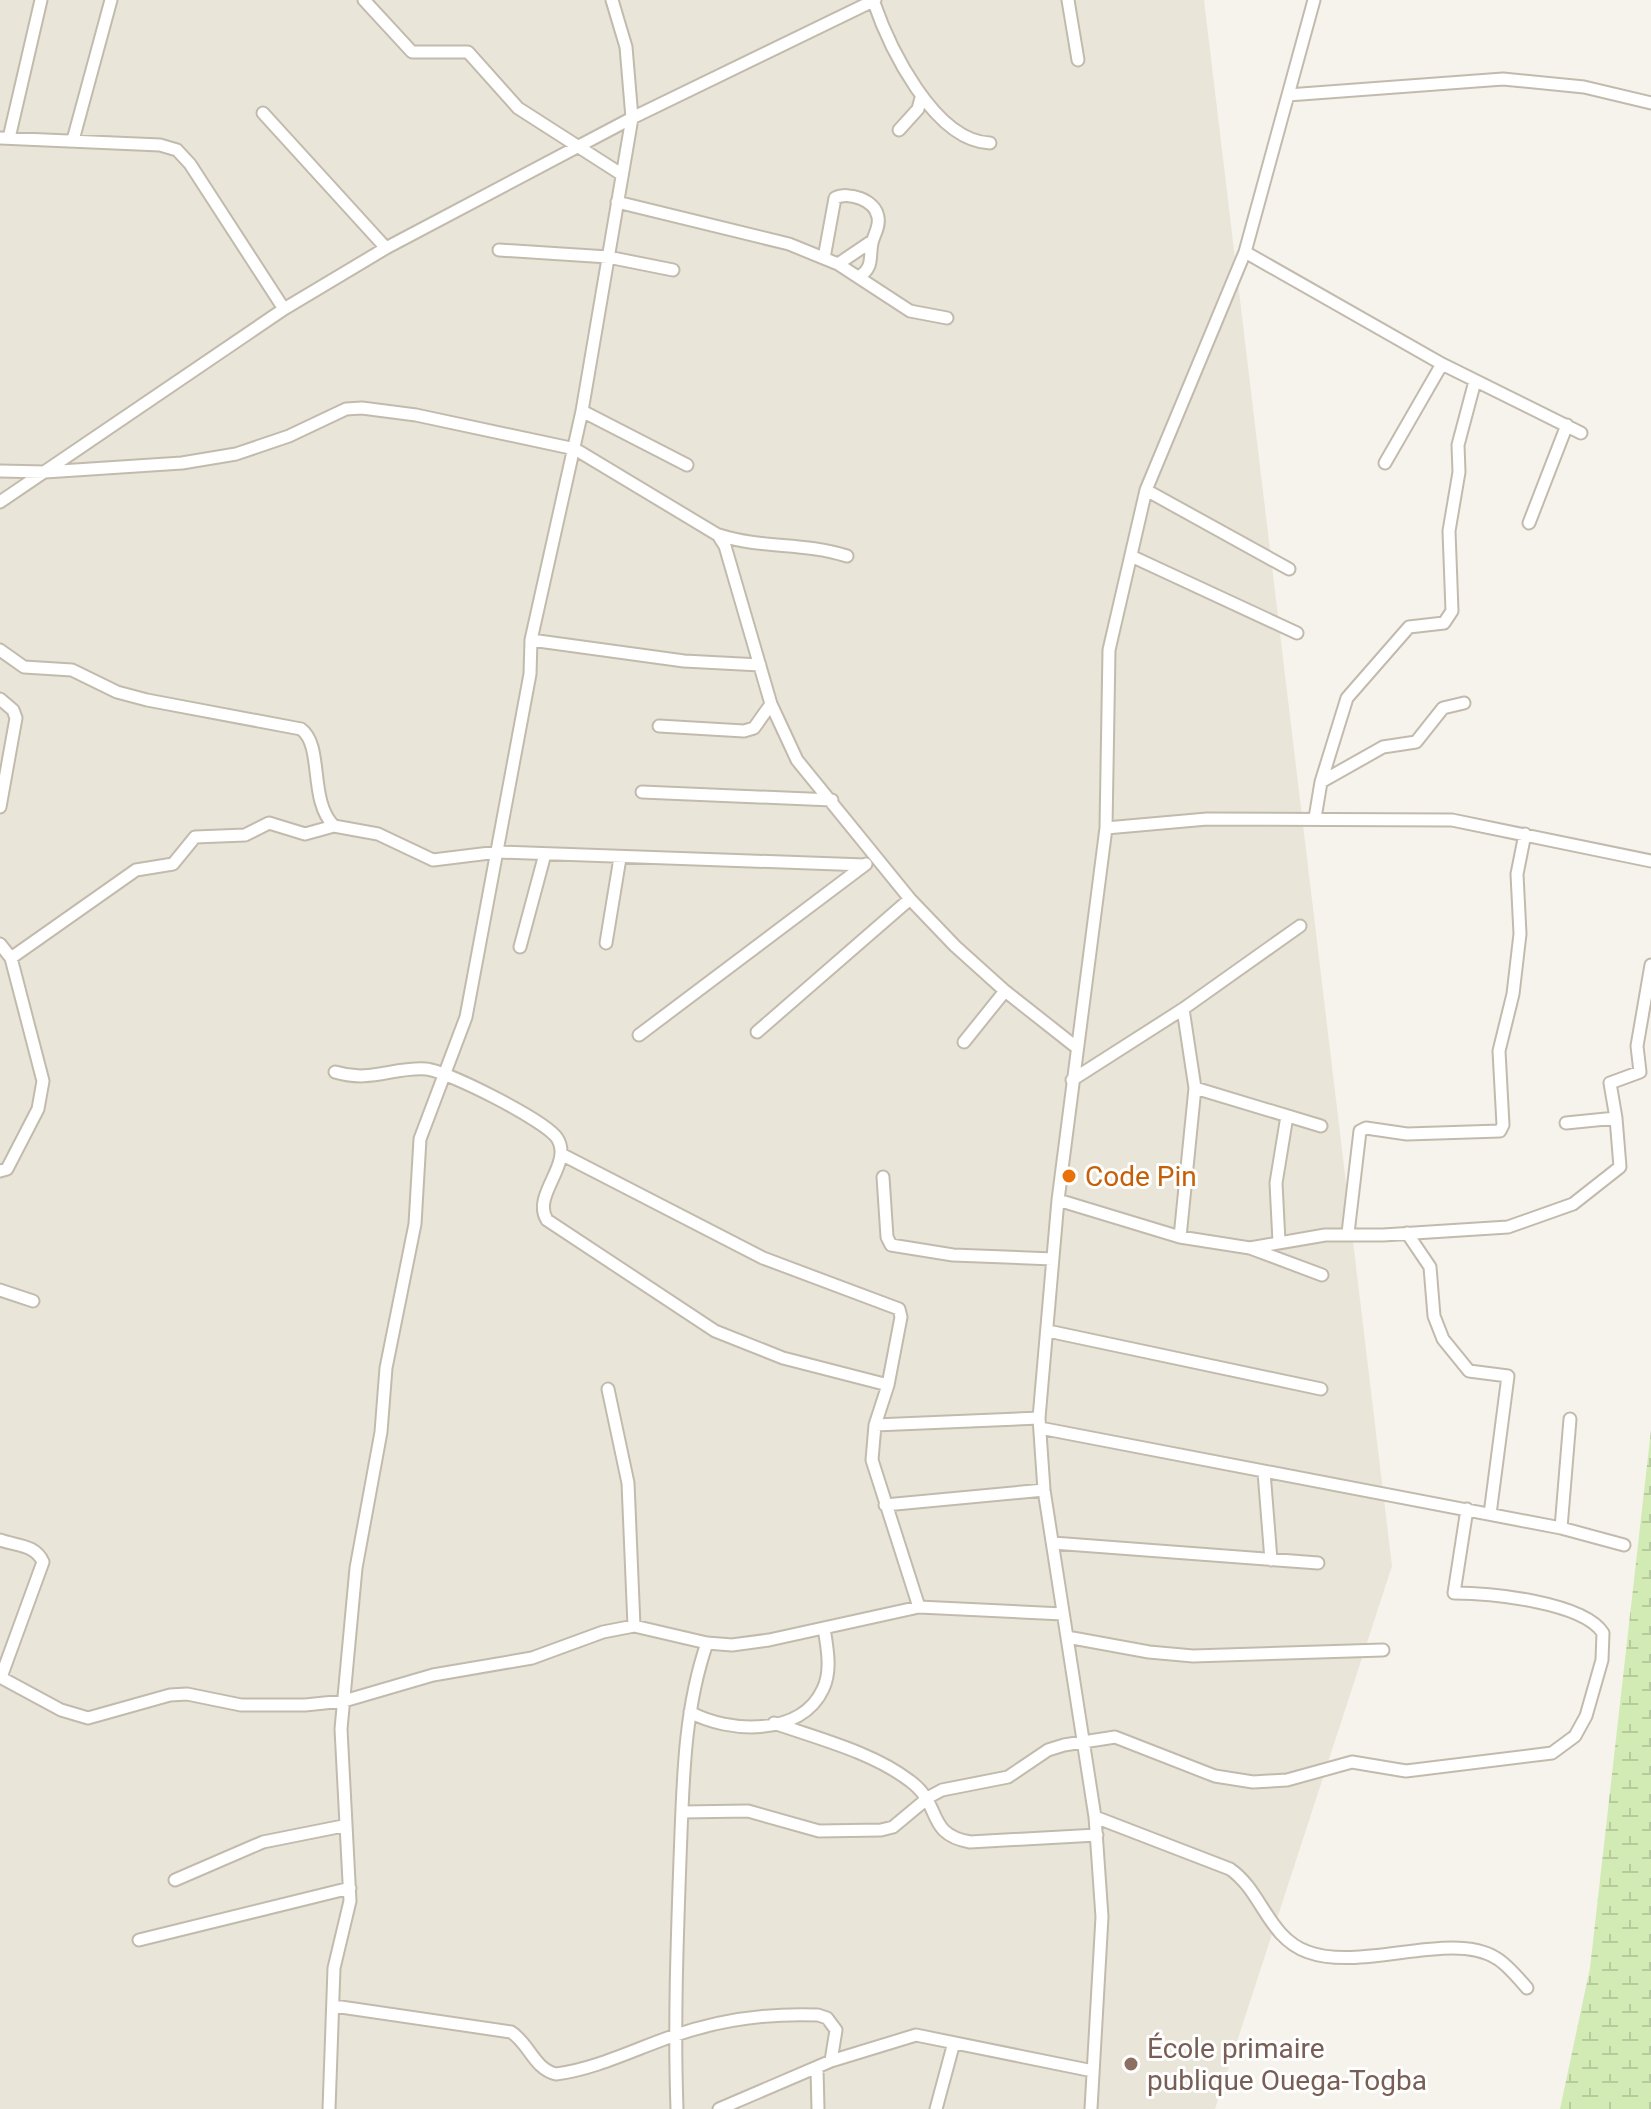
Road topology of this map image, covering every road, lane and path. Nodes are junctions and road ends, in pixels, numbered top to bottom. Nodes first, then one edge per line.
1 (41, 0) edge
2 (111, 0) edge
3 (364, 0) edge
4 (612, 0) edge
5 (874, 0) edge
6 (1068, 0) edge
7 (1314, 0) edge
8 (857, 3) edge
9 (1078, 60) dead end
10 (1288, 95) junction
11 (921, 98) junction
12 (1651, 103) edge
13 (263, 113) dead end
14 (632, 118) junction
15 (899, 130) dead end
16 (4, 138) edge
17 (73, 140) junction
18 (990, 143) dead end
19 (576, 148) junction
20 (621, 174) junction
21 (617, 202) junction
22 (872, 241) junction
23 (386, 248) junction
24 (499, 250) dead end
25 (1245, 252) junction
26 (608, 257) junction
27 (824, 258) junction
28 (838, 264) junction
29 (673, 270) dead end
30 (859, 277) junction
31 (284, 309) junction
32 (947, 318) dead end
33 (1442, 364) junction
34 (1475, 381) junction
35 (582, 411) junction
36 (1567, 425) junction
37 (1581, 433) dead end
38 (575, 449) junction
39 (1385, 463) dead end
40 (687, 465) dead end
41 (0, 471) edge
42 (45, 472) junction
43 (1146, 490) junction
44 (0, 502) edge
45 (1529, 523) dead end
46 (718, 535) junction
47 (847, 556) dead end
48 (1131, 556) junction
49 (1289, 569) dead end
50 (1297, 633) dead end
51 (531, 640) junction
52 (0, 650) edge
53 (760, 665) junction
54 (0, 699) edge
55 (1464, 703) dead end
56 (771, 704) junction
57 (659, 726) dead end
58 (1321, 782) junction
59 (642, 792) dead end
60 (832, 800) junction
61 (0, 807) edge
62 (1315, 818) junction
63 (334, 826) junction
64 (1106, 828) junction
65 (1525, 834) junction
66 (498, 852) junction
67 (545, 854) junction
68 (875, 855) junction
69 (620, 858) junction
70 (1651, 861) edge
71 (865, 865) junction
72 (910, 899) junction
73 (1300, 926) dead end
74 (606, 943) dead end
75 (0, 944) edge
76 (520, 947) dead end
77 (11, 958) junction
78 (1651, 965) edge
79 (1005, 991) junction
80 (1183, 1009) junction
81 (757, 1032) dead end
82 (639, 1035) dead end
83 (964, 1042) dead end
84 (1076, 1047) junction
85 (335, 1072) dead end
86 (446, 1073) junction
87 (1072, 1080) junction
88 (1195, 1088) junction
89 (1287, 1116) junction
90 (1616, 1118) junction
91 (1566, 1123) dead end
92 (1321, 1126) dead end
93 (561, 1154) junction
94 (0, 1171) edge
95 (883, 1177) dead end
96 (1058, 1200) junction
97 (1348, 1233) junction
98 (1407, 1233) junction
99 (1180, 1237) junction
100 (1279, 1242) junction
101 (1250, 1248) junction
102 (1053, 1259) junction
103 (1322, 1275) dead end
104 (0, 1290) edge
105 (33, 1301) dead end
106 (1048, 1331) junction
107 (888, 1385) junction
108 (608, 1389) dead end
109 (1321, 1389) dead end
110 (1570, 1419) dead end
111 (1039, 1423) junction
112 (875, 1425) junction
113 (1264, 1472) junction
114 (1044, 1490) junction
115 (885, 1505) junction
116 (1467, 1509) junction
117 (1490, 1514) junction
118 (1561, 1528) junction
119 (0, 1540) edge
120 (1053, 1543) junction
121 (1624, 1545) dead end
122 (1271, 1560) junction
123 (1318, 1563) dead end
124 (919, 1607) junction
125 (1063, 1614) junction
126 (634, 1626) junction
127 (824, 1628) junction
128 (1067, 1637) junction
129 (707, 1643) junction
130 (1383, 1650) dead end
131 (0, 1677) edge
132 (344, 1701) junction
133 (690, 1712) junction
134 (774, 1723) junction
135 (1084, 1742) junction
136 (929, 1797) junction
137 (682, 1812) junction
138 (1095, 1817) junction
139 (343, 1826) junction
140 (1097, 1835) junction
141 (175, 1880) dead end
142 (350, 1888) junction
143 (139, 1940) dead end
144 (1527, 1988) dead end
145 (334, 2006) junction
146 (675, 2035) junction
147 (953, 2046) junction
148 (831, 2061) junction
149 (817, 2069) junction
150 (1093, 2071) junction
151 (329, 2109) edge
152 (677, 2109) edge
153 (719, 2109) edge
154 (818, 2109) edge
155 (936, 2109) edge
156 (1091, 2109) edge

1 - 16 street
2 - 17 street
3 - 19 street
4 - 14 street
5 - 8 street
5 - 11 street
6 - 9 street
7 - 10 street
8 - 14 street
10 - 12 street
10 - 25 street
11 - 15 street
11 - 18 street
13 - 23 street
14 - 19 street
14 - 20 street
16 - 17 street
17 - 31 street
19 - 20 street
19 - 23 street
20 - 21 street
21 - 26 street
21 - 27 street
22 - 27 street
22 - 28 street
22 - 30 street
23 - 31 street
24 - 26 street
25 - 33 street
25 - 43 street
26 - 29 street
26 - 35 street
27 - 28 street
28 - 30 street
30 - 32 street
31 - 42 street
33 - 34 street
33 - 39 street
34 - 36 street
34 - 58 street
35 - 38 street
35 - 40 street
36 - 37 street
36 - 45 street
38 - 42 street
38 - 46 street
38 - 51 street
41 - 42 street
42 - 44 street
43 - 48 street
43 - 49 street
46 - 47 street
46 - 53 street
48 - 50 street
48 - 64 street
51 - 53 street
51 - 66 street
52 - 63 street
53 - 56 street
54 - 61 street
55 - 58 street
56 - 57 street
56 - 60 street
58 - 62 street
59 - 60 street
60 - 68 street
62 - 64 street
62 - 65 street
63 - 66 street
63 - 77 street
64 - 84 street
65 - 70 street
65 - 97 street
66 - 67 street
66 - 86 street
67 - 69 street
67 - 76 street
68 - 71 street
68 - 72 street
69 - 71 street
69 - 74 street
71 - 82 street
72 - 79 street
72 - 81 street
73 - 80 street
75 - 77 street
77 - 94 street
78 - 90 street
79 - 83 street
79 - 84 street
80 - 87 street
80 - 88 street
84 - 87 street
85 - 86 street
86 - 93 street
86 - 132 street
87 - 96 street
88 - 89 street
88 - 99 street
89 - 92 street
89 - 100 street
90 - 91 street
90 - 98 street
93 - 107 street
93 - 107 street
95 - 102 street
96 - 99 street
96 - 102 street
97 - 98 street
97 - 100 street
98 - 117 street
99 - 101 street
100 - 101 street
101 - 103 street
102 - 106 street
104 - 105 street
106 - 109 street
106 - 111 street
107 - 112 street
108 - 126 street
110 - 118 street
111 - 112 street
111 - 113 street
111 - 114 street
112 - 115 street
113 - 116 street
113 - 122 street
114 - 115 street
114 - 120 street
115 - 124 street
116 - 117 street
116 - 135 street
117 - 118 street
118 - 121 street
119 - 131 street
120 - 122 street
120 - 125 street
122 - 123 street
124 - 125 street
124 - 127 street
125 - 128 street
126 - 129 street
126 - 132 street
127 - 129 street
127 - 134 street
128 - 130 street
128 - 135 street
129 - 133 street
131 - 132 street
132 - 139 street
133 - 134 street
133 - 137 street
134 - 136 street
135 - 136 street
135 - 138 street
136 - 137 street
136 - 140 street
137 - 146 street
138 - 140 street
138 - 144 street
139 - 141 street
139 - 142 street
140 - 150 street
142 - 143 street
142 - 145 street
145 - 146 street
145 - 151 street
146 - 148 street
146 - 152 street
147 - 148 street
147 - 150 street
147 - 155 street
148 - 149 street
149 - 153 street
149 - 154 street
150 - 156 street

